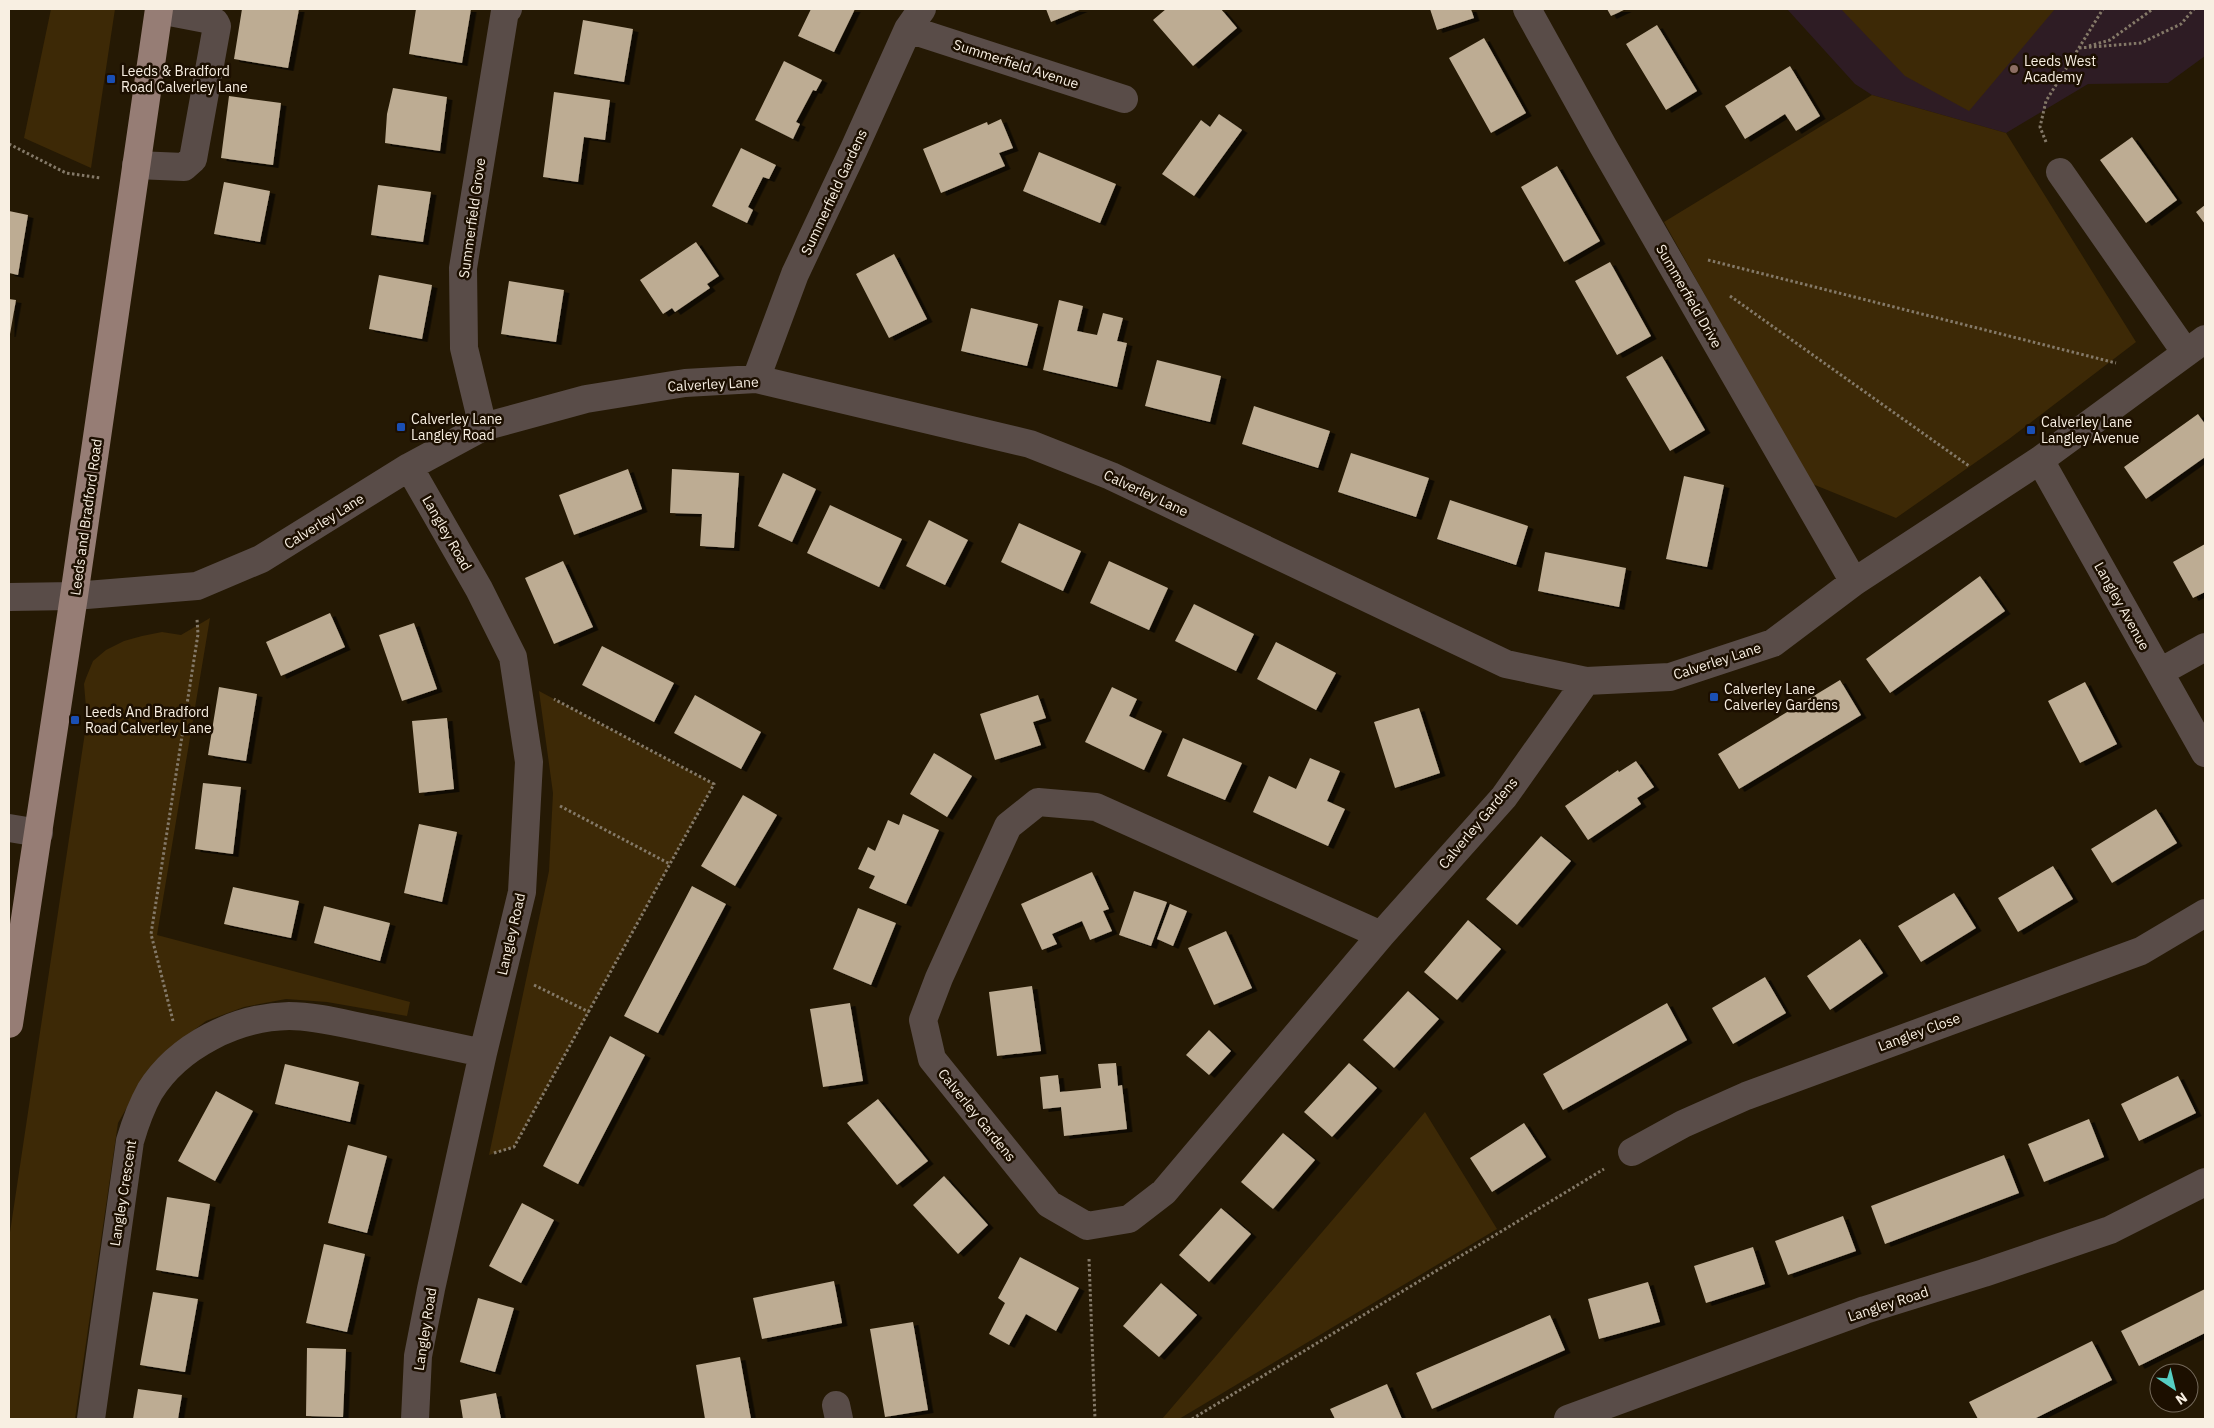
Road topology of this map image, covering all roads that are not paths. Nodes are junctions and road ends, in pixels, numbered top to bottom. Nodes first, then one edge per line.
1 (159, 9) edge
2 (508, 9) edge
3 (1527, 9) edge
4 (915, 19) edge
5 (1124, 99) dead end
6 (2060, 172) road end
7 (135, 174) junction
8 (2196, 346) edge
9 (756, 379) junction
10 (484, 427) junction
11 (2040, 460) junction
12 (409, 467) junction
13 (1854, 582) junction
14 (74, 596) junction
15 (9, 597) edge
16 (2205, 647) edge
17 (2160, 672) junction
18 (1586, 681) junction
19 (2205, 753) edge
20 (9, 828) edge
21 (39, 833) junction
22 (2205, 913) edge
23 (1380, 935) junction
24 (9, 1024) edge
25 (483, 1053) junction
26 (1632, 1152) road end
27 (2205, 1182) edge
28 (91, 1419) edge
29 (415, 1419) edge
30 (1568, 1419) edge

1 - 7 main road, Leeds and Bradford Road
1 - 7 street
2 - 10 street, Summerfield Grove
3 - 13 street, Summerfield Drive
4 - 5 street, Summerfield Avenue
4 - 9 street, Summerfield Gardens
6 - 8 street
7 - 14 main road, Leeds and Bradford Road
8 - 11 street, Calverley Lane
9 - 10 street, Calverley Lane
9 - 18 street, Calverley Lane
10 - 12 street, Calverley Lane
11 - 13 street, Calverley Lane
11 - 17 street, Langley Avenue
12 - 14 street, Calverley Lane
12 - 25 street, Langley Road
13 - 18 street, Calverley Lane
14 - 15 street, Calverley Lane
14 - 21 main road, Leeds and Bradford Road
16 - 17 street
17 - 19 street, Langley Avenue
18 - 23 street, Calverley Gardens
20 - 21 street
21 - 24 main road, Leeds and Bradford Road
22 - 26 street, Langley Close
23 - 23 street, Calverley Gardens
25 - 28 street, Langley Crescent
25 - 29 street, Langley Road
27 - 30 street, Langley Road

